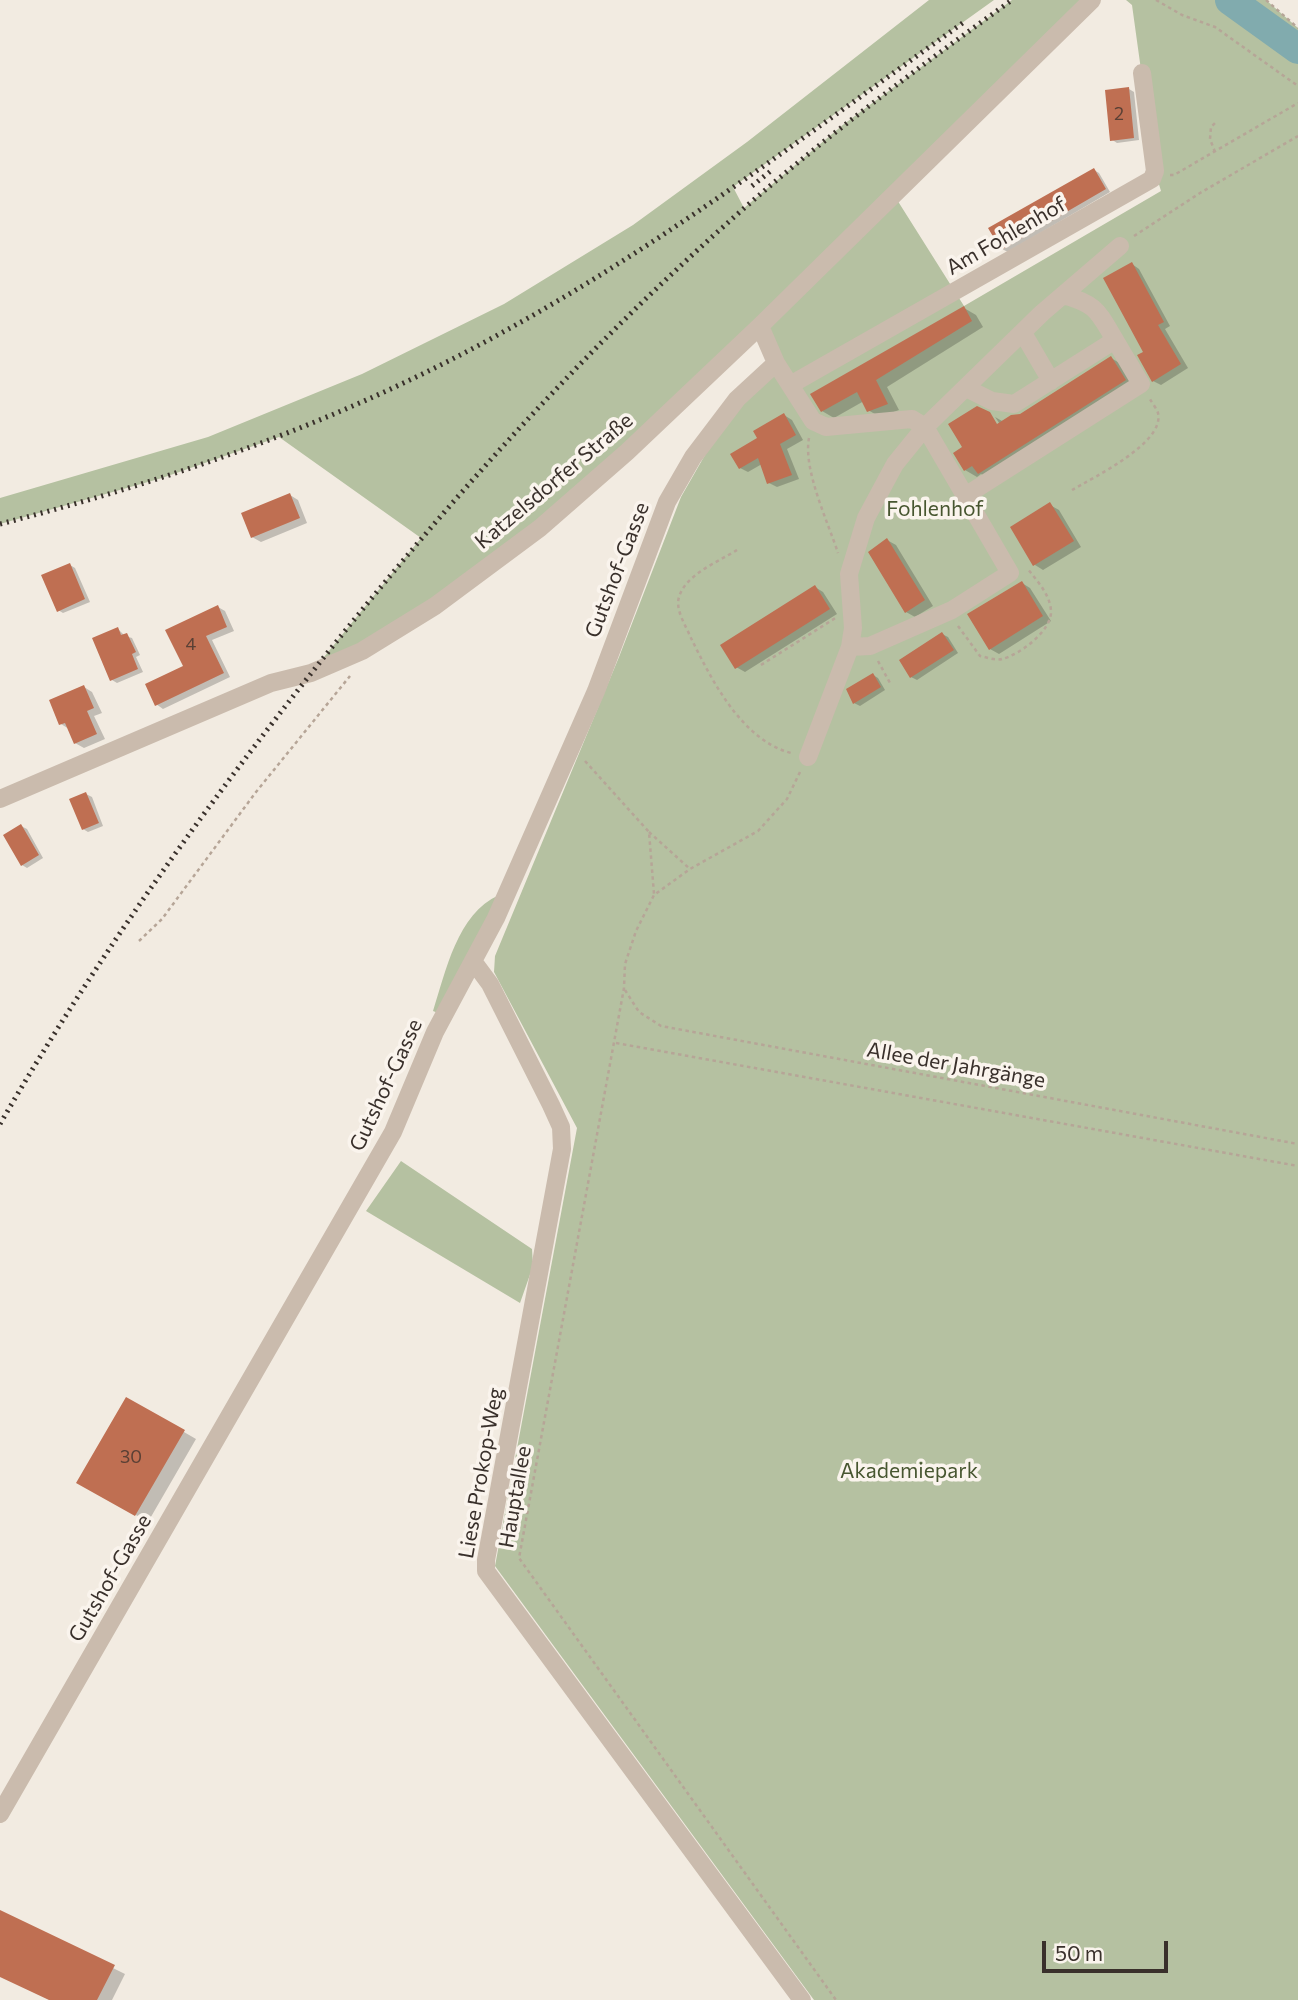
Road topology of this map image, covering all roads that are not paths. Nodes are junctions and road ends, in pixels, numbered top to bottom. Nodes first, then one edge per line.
1 (1092, 0) edge
2 (1142, 74) dead end
3 (1120, 246) road end
4 (1063, 295) junction
5 (760, 326) junction
6 (1023, 332) junction
7 (1115, 340) junction
8 (776, 363) junction
9 (1051, 381) junction
10 (790, 385) junction
11 (966, 388) junction
12 (925, 427) junction
13 (965, 496) junction
14 (850, 647) junction
15 (808, 757) road end
16 (0, 800) edge
17 (473, 961) junction
18 (0, 1814) edge
19 (802, 2000) edge

1 - 5 street, Katzelsdorfer Straße
2 - 10 street, Am Fohlenhof
3 - 4 street
4 - 6 street
4 - 7 street
5 - 8 street
5 - 16 street, Katzelsdorfer Straße
6 - 9 street
6 - 11 street
7 - 9 street
7 - 13 street
8 - 10 street
8 - 17 street, Gutshof-Gasse
9 - 11 street
10 - 12 street
11 - 12 street
12 - 13 street
12 - 14 street
13 - 14 street
14 - 15 street
17 - 18 street, Gutshof-Gasse
17 - 19 street, Liese Prokop-Weg

